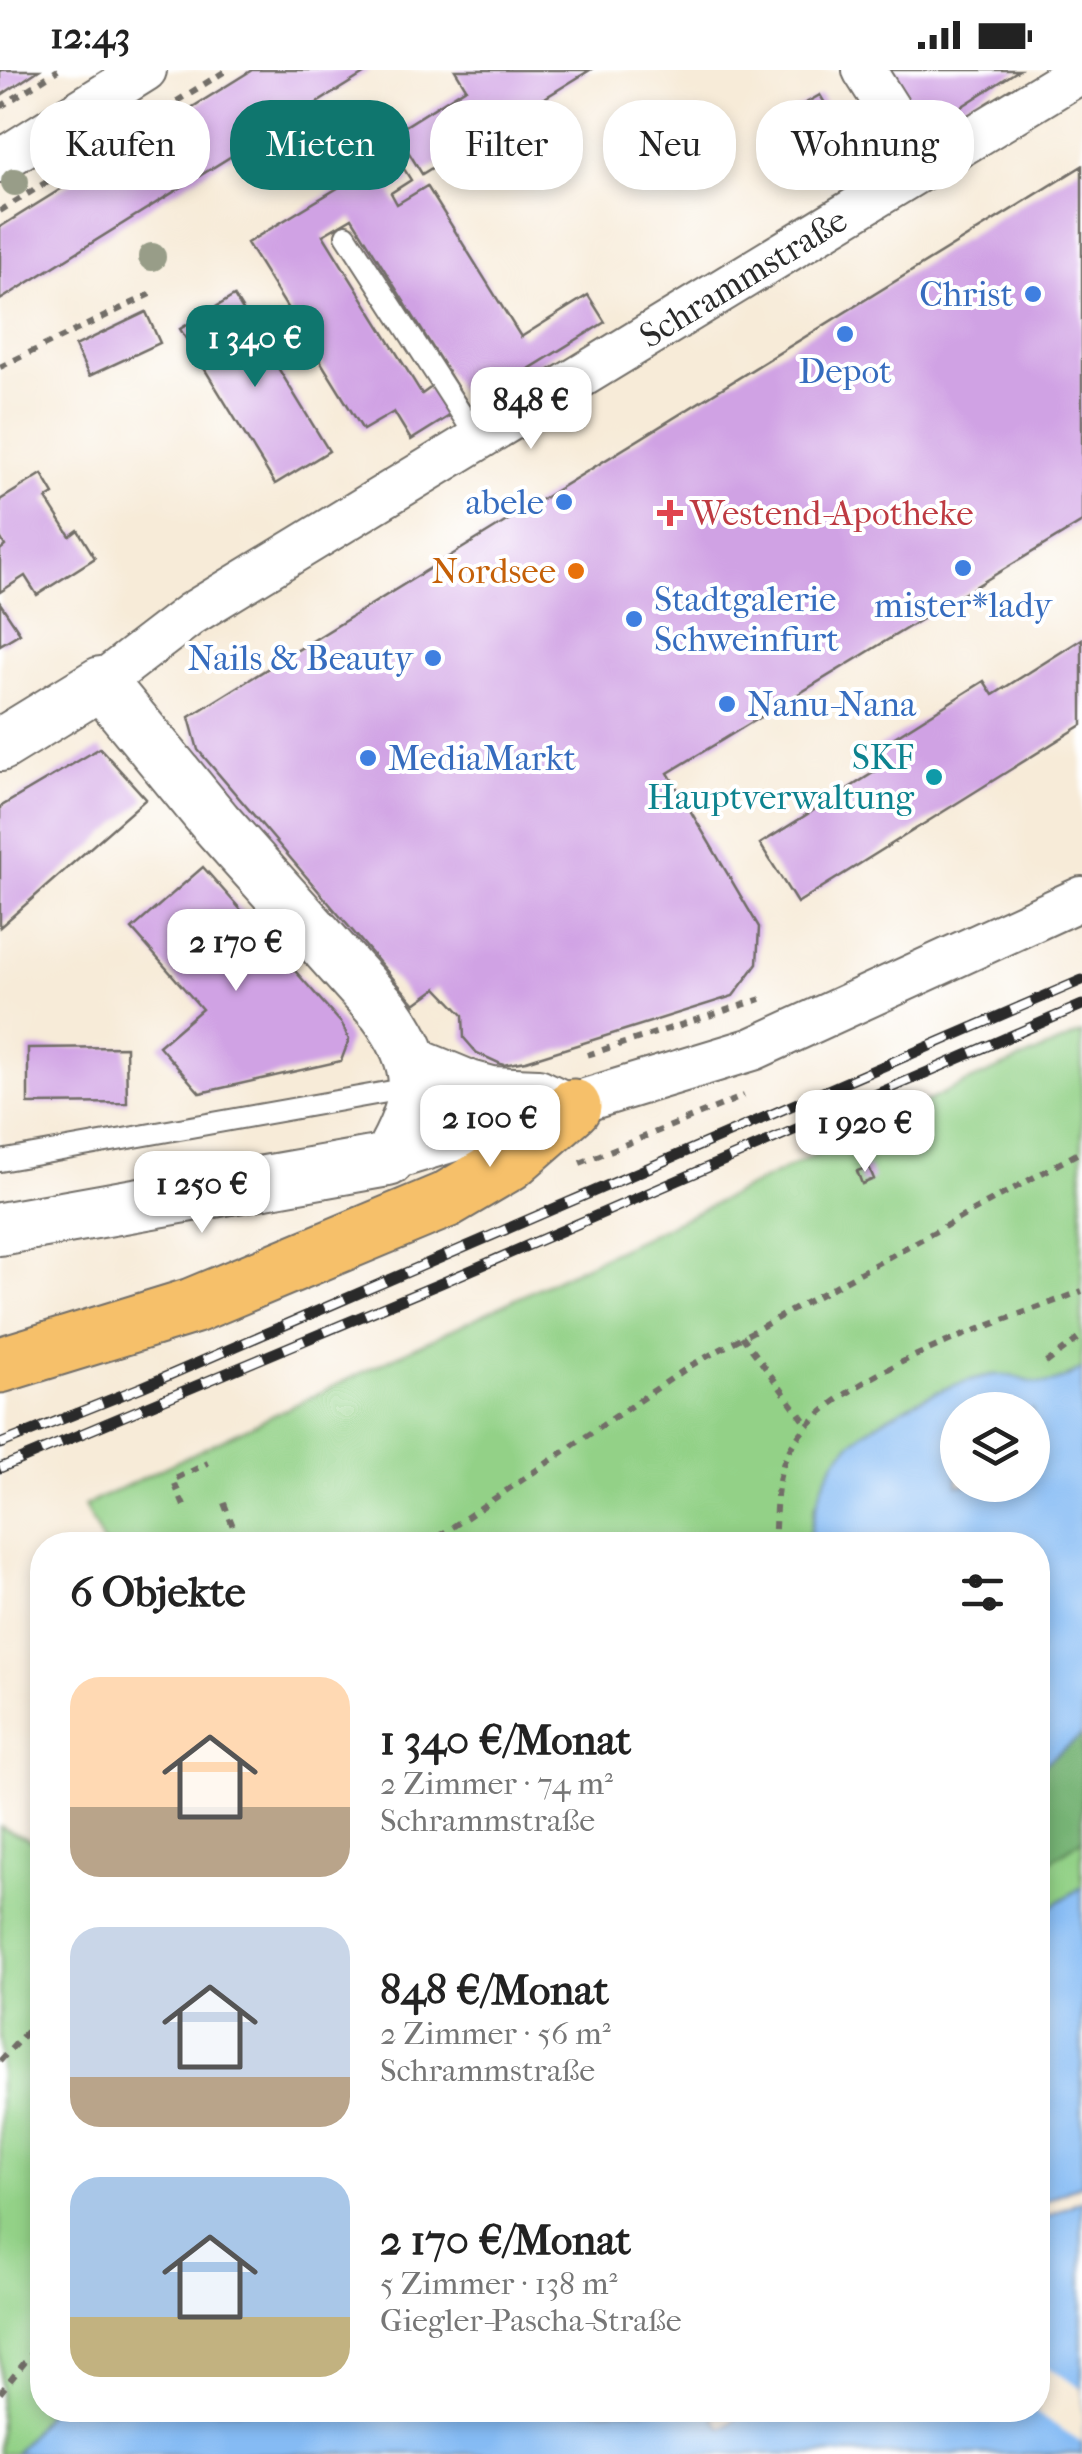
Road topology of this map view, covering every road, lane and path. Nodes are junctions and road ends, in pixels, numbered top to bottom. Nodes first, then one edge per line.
1 (58, 70) edge
2 (146, 70) edge
3 (227, 70) edge
4 (864, 70) edge
5 (1082, 71) edge
6 (883, 100) edge
7 (0, 107) edge
8 (974, 137) edge
9 (0, 161) edge
10 (887, 190) edge
11 (0, 212) edge
12 (346, 236) dead end
13 (150, 294) dead end
14 (0, 368) edge
15 (479, 442) junction
16 (102, 683) junction
17 (0, 745) edge
18 (1082, 898) edge
19 (414, 1072) junction
20 (572, 1107) junction
21 (1082, 1150) edge
22 (388, 1160) junction
23 (0, 1161) edge
24 (0, 1229) edge
25 (1082, 1291) edge
26 (742, 1336) junction
27 (1082, 1336) edge
28 (1046, 1363) dead end
29 (0, 1365) edge
30 (806, 1423) junction
31 (208, 1462) dead end
32 (224, 1503) dead end
33 (184, 1506) dead end
34 (235, 1532) edge
35 (445, 1532) edge
36 (776, 1532) edge
37 (30, 2028) edge
38 (0, 2061) edge
39 (30, 2355) edge
40 (0, 2393) edge

1 - 7 path
2 - 9 street
3 - 11 path
4 - 6 street
5 - 8 street, Schrammstraße
10 - 15 street, Schrammstraße
12 - 15 lane
13 - 14 path
15 - 16 street, Schrammstraße
16 - 17 street, Schrammstraße
16 - 19 street
18 - 20 street
19 - 20 street
19 - 22 street
19 - 23 lane
20 - 22 street
20 - 29 main road
21 - 26 path
22 - 24 street
25 - 30 path
26 - 30 path
26 - 35 path
27 - 28 path
30 - 36 path
31 - 33 path
32 - 34 path
37 - 38 path
39 - 40 path

